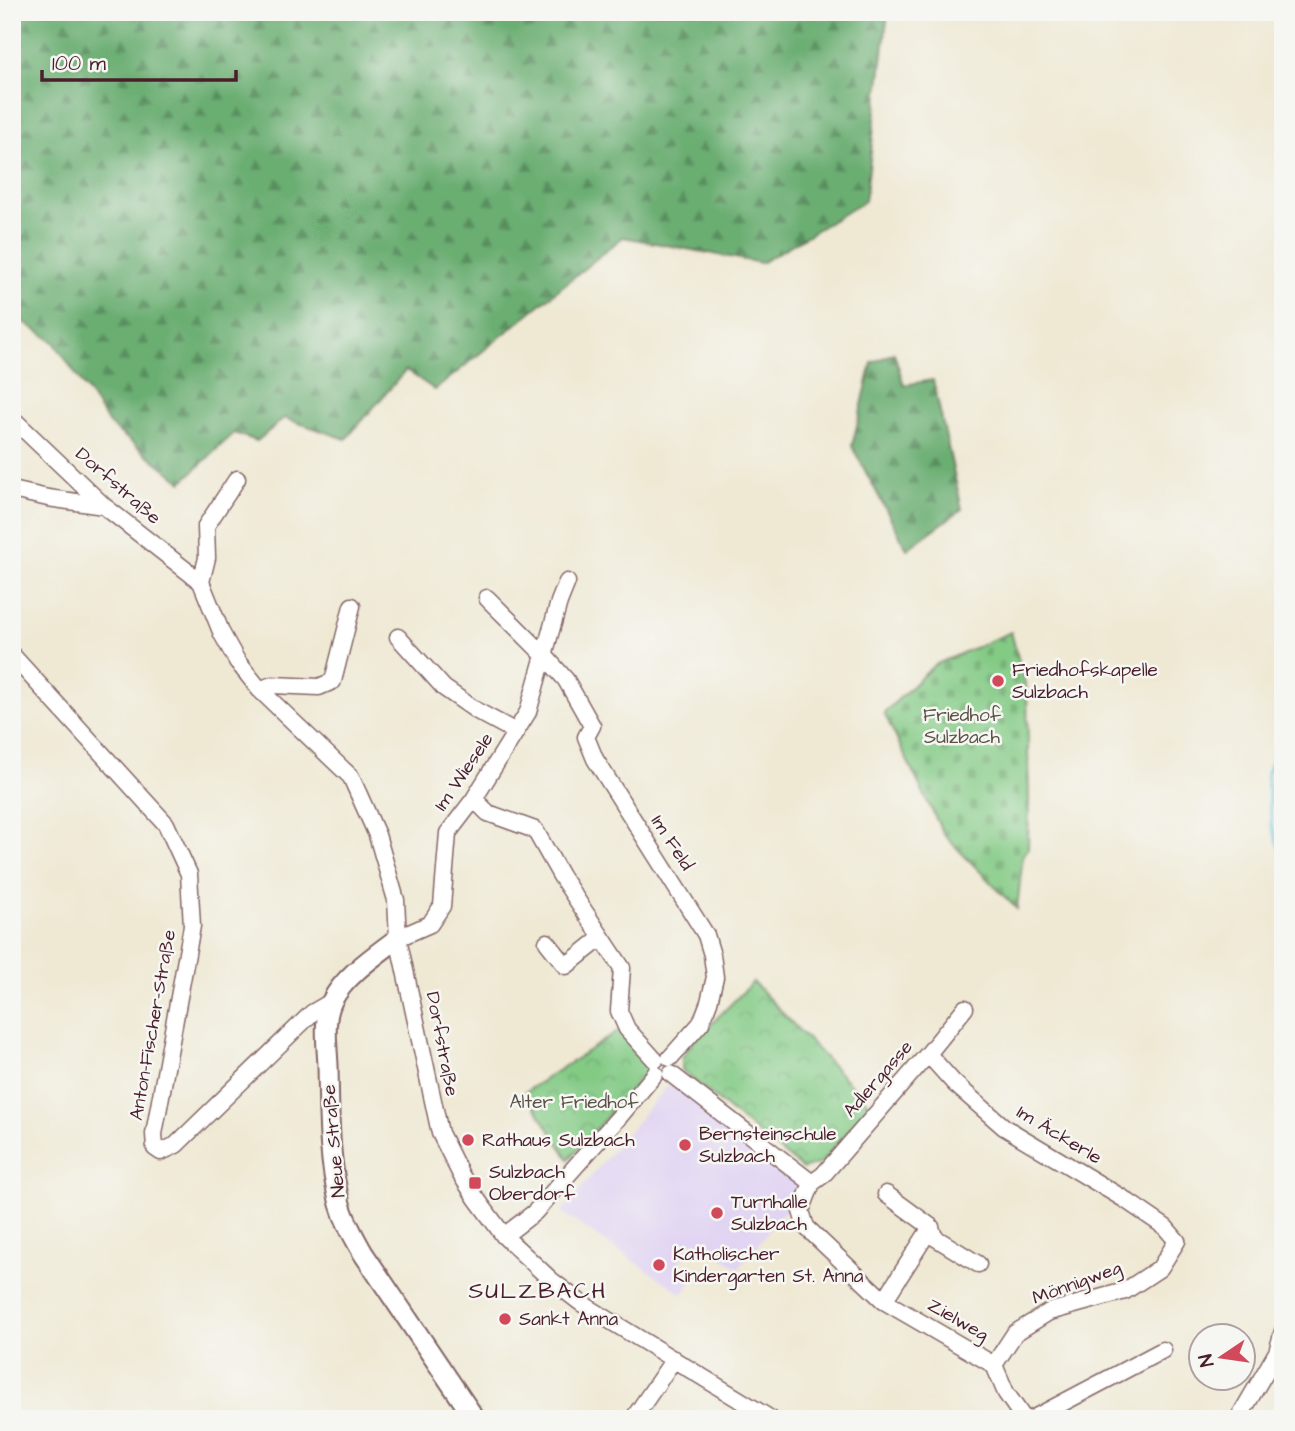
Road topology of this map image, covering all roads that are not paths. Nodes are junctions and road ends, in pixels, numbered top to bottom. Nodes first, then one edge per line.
1 (12, 418) edge
2 (237, 479) dead end
3 (12, 490) edge
4 (104, 506) junction
5 (201, 582) junction
6 (567, 582) dead end
7 (487, 598) dead end
8 (352, 606) dead end
9 (398, 637) dead end
10 (12, 655) edge
11 (545, 656) junction
12 (260, 691) junction
13 (516, 732) junction
14 (474, 799) junction
15 (398, 937) junction
16 (601, 939) junction
17 (547, 942) dead end
18 (331, 1002) junction
19 (965, 1008) dead end
20 (928, 1054) junction
21 (663, 1066) junction
22 (812, 1183) junction
23 (886, 1194) dead end
24 (801, 1211) joint
25 (931, 1227) junction
26 (504, 1236) junction
27 (1177, 1241) joint
28 (978, 1264) dead end
29 (884, 1301) junction
30 (1283, 1331) edge
31 (1163, 1350) dead end
32 (674, 1360) junction
33 (994, 1365) junction
34 (475, 1419) edge
35 (633, 1419) edge
36 (771, 1419) edge
37 (1024, 1419) edge
38 (1032, 1419) edge
39 (1238, 1419) edge

1 - 4 street, Dorfstraße
2 - 5 street
3 - 4 street
4 - 5 street, Dorfstraße
5 - 12 street, Dorfstraße
6 - 11 street, Im Wiesele
7 - 11 street
8 - 12 street
9 - 13 street, Im Wiesele
10 - 18 street, Anton-Fischer-Straße
11 - 13 street, Im Wiesele
11 - 21 street, Im Feld
12 - 15 street, Dorfstraße
13 - 14 street, Im Wiesele
14 - 15 street, Im Wiesele
14 - 16 street
15 - 18 street
15 - 26 street, Dorfstraße
16 - 17 street
16 - 21 street
18 - 34 street, Neue Straße
19 - 20 street, Adlergasse
20 - 22 street, Adlergasse
20 - 27 street, Im Äckerle
21 - 22 street
21 - 26 street
22 - 24 street, Adlergasse
23 - 25 street
24 - 29 street, Zielweg
25 - 28 street
25 - 29 street
26 - 32 street, Dorfstraße
27 - 33 street, Mönnigweg
29 - 33 street, Zielweg
30 - 39 street
31 - 38 street
32 - 35 street
32 - 36 street, Dorfstraße
33 - 37 street, Zielweg

